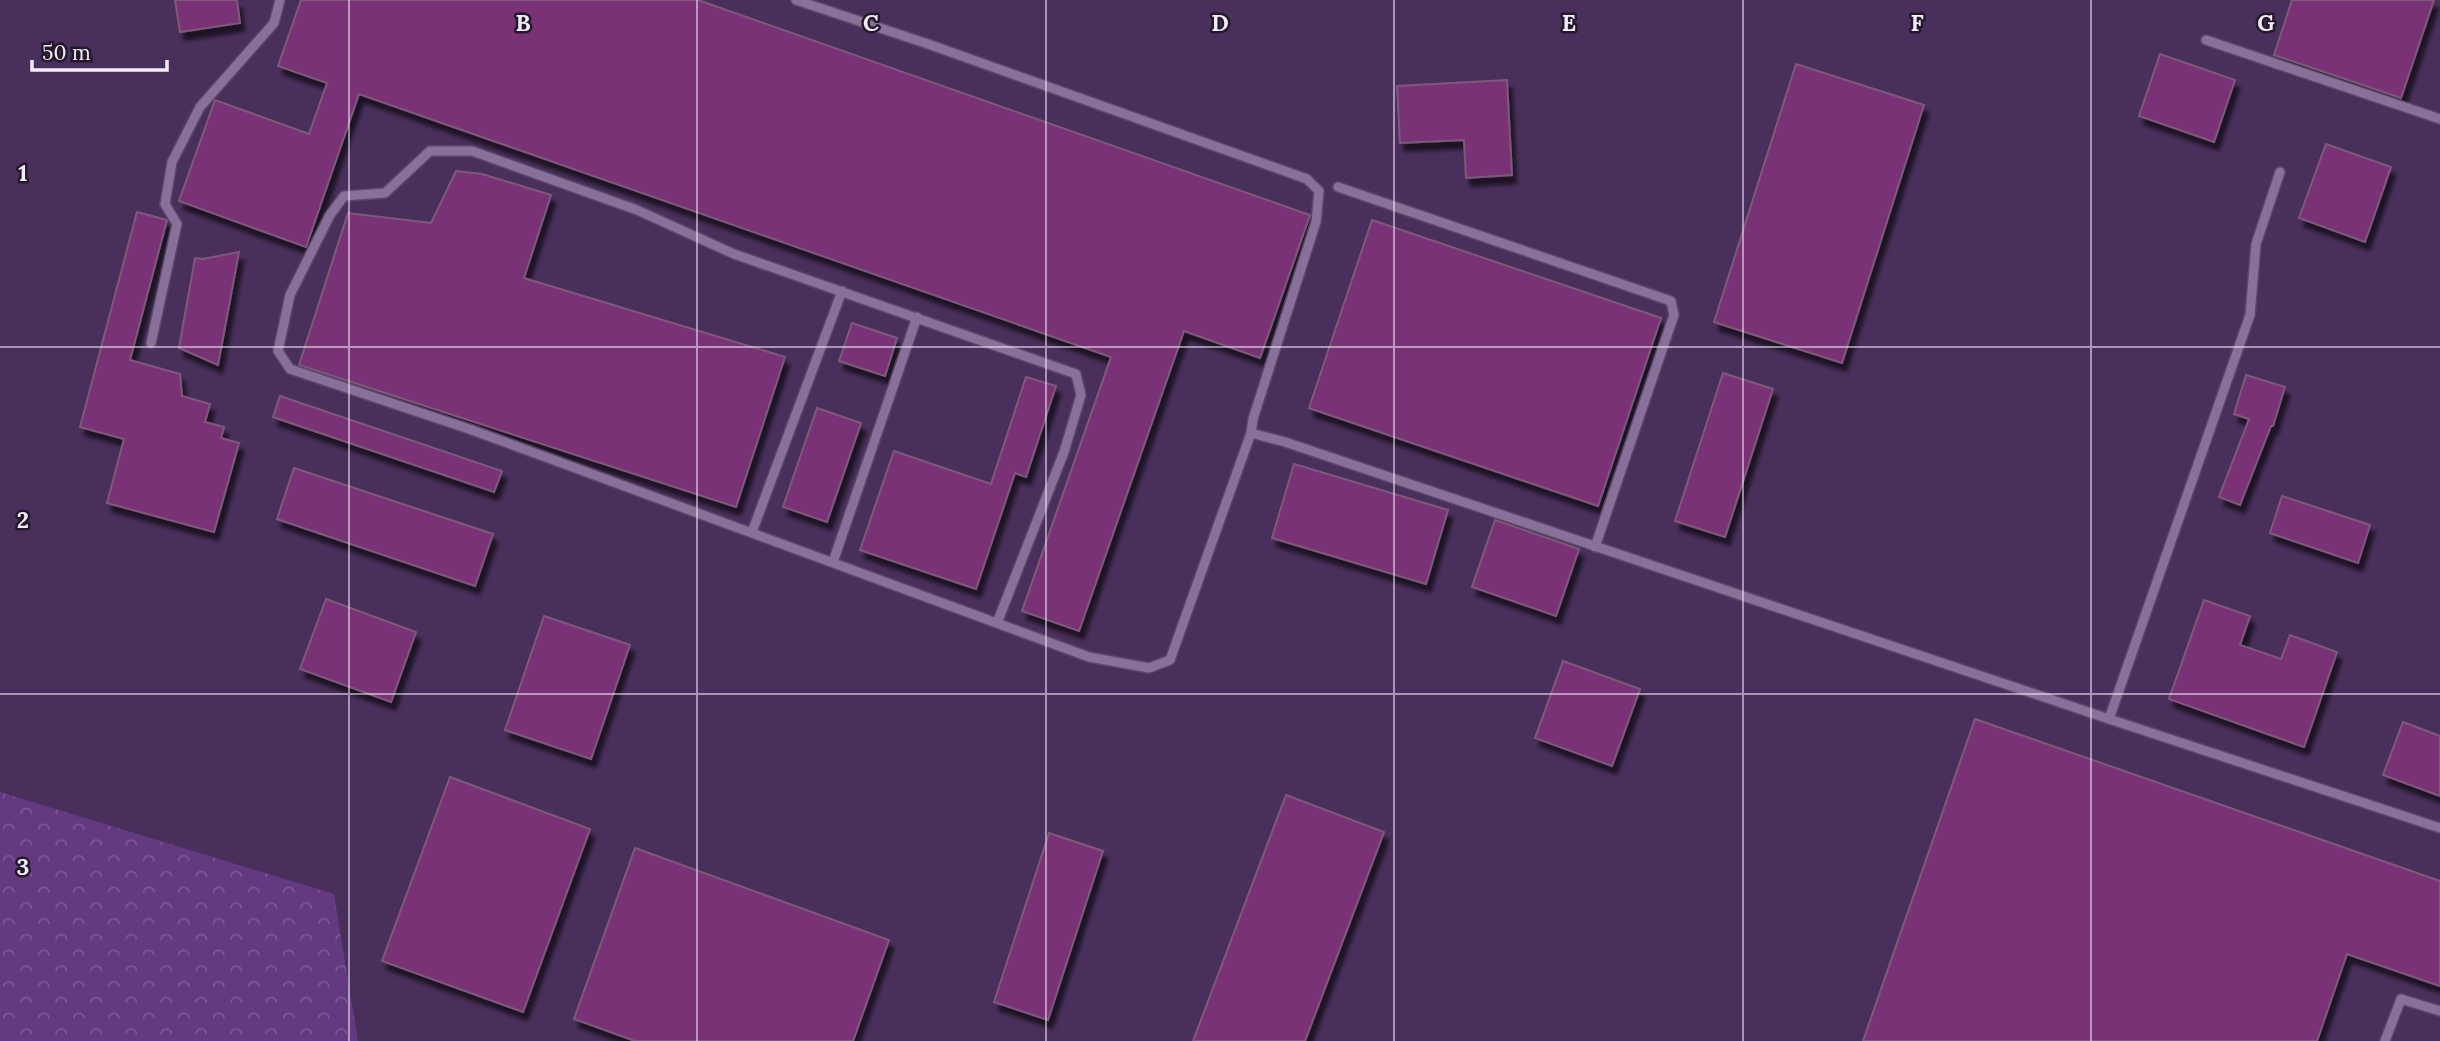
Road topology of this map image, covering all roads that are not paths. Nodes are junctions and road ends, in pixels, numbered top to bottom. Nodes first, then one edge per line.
1 (280, 0) edge
2 (796, 0) edge
3 (2206, 40) dead end
4 (2440, 119) edge
5 (2280, 172) dead end
6 (1338, 187) dead end
7 (842, 291) junction
8 (917, 317) junction
9 (151, 343) dead end
10 (1251, 433) junction
11 (752, 533) junction
12 (1595, 547) junction
13 (832, 562) junction
14 (997, 623) junction
15 (2109, 719) junction
16 (2440, 828) edge
17 (2440, 1011) edge
18 (2385, 1041) edge

1 - 9 lane
2 - 10 lane
3 - 4 lane
5 - 15 lane
6 - 12 lane
7 - 8 lane
7 - 11 lane
7 - 11 lane
8 - 13 lane
8 - 14 lane
10 - 12 lane
10 - 14 lane
11 - 13 lane
12 - 15 lane
13 - 14 lane
15 - 16 lane
17 - 18 lane

